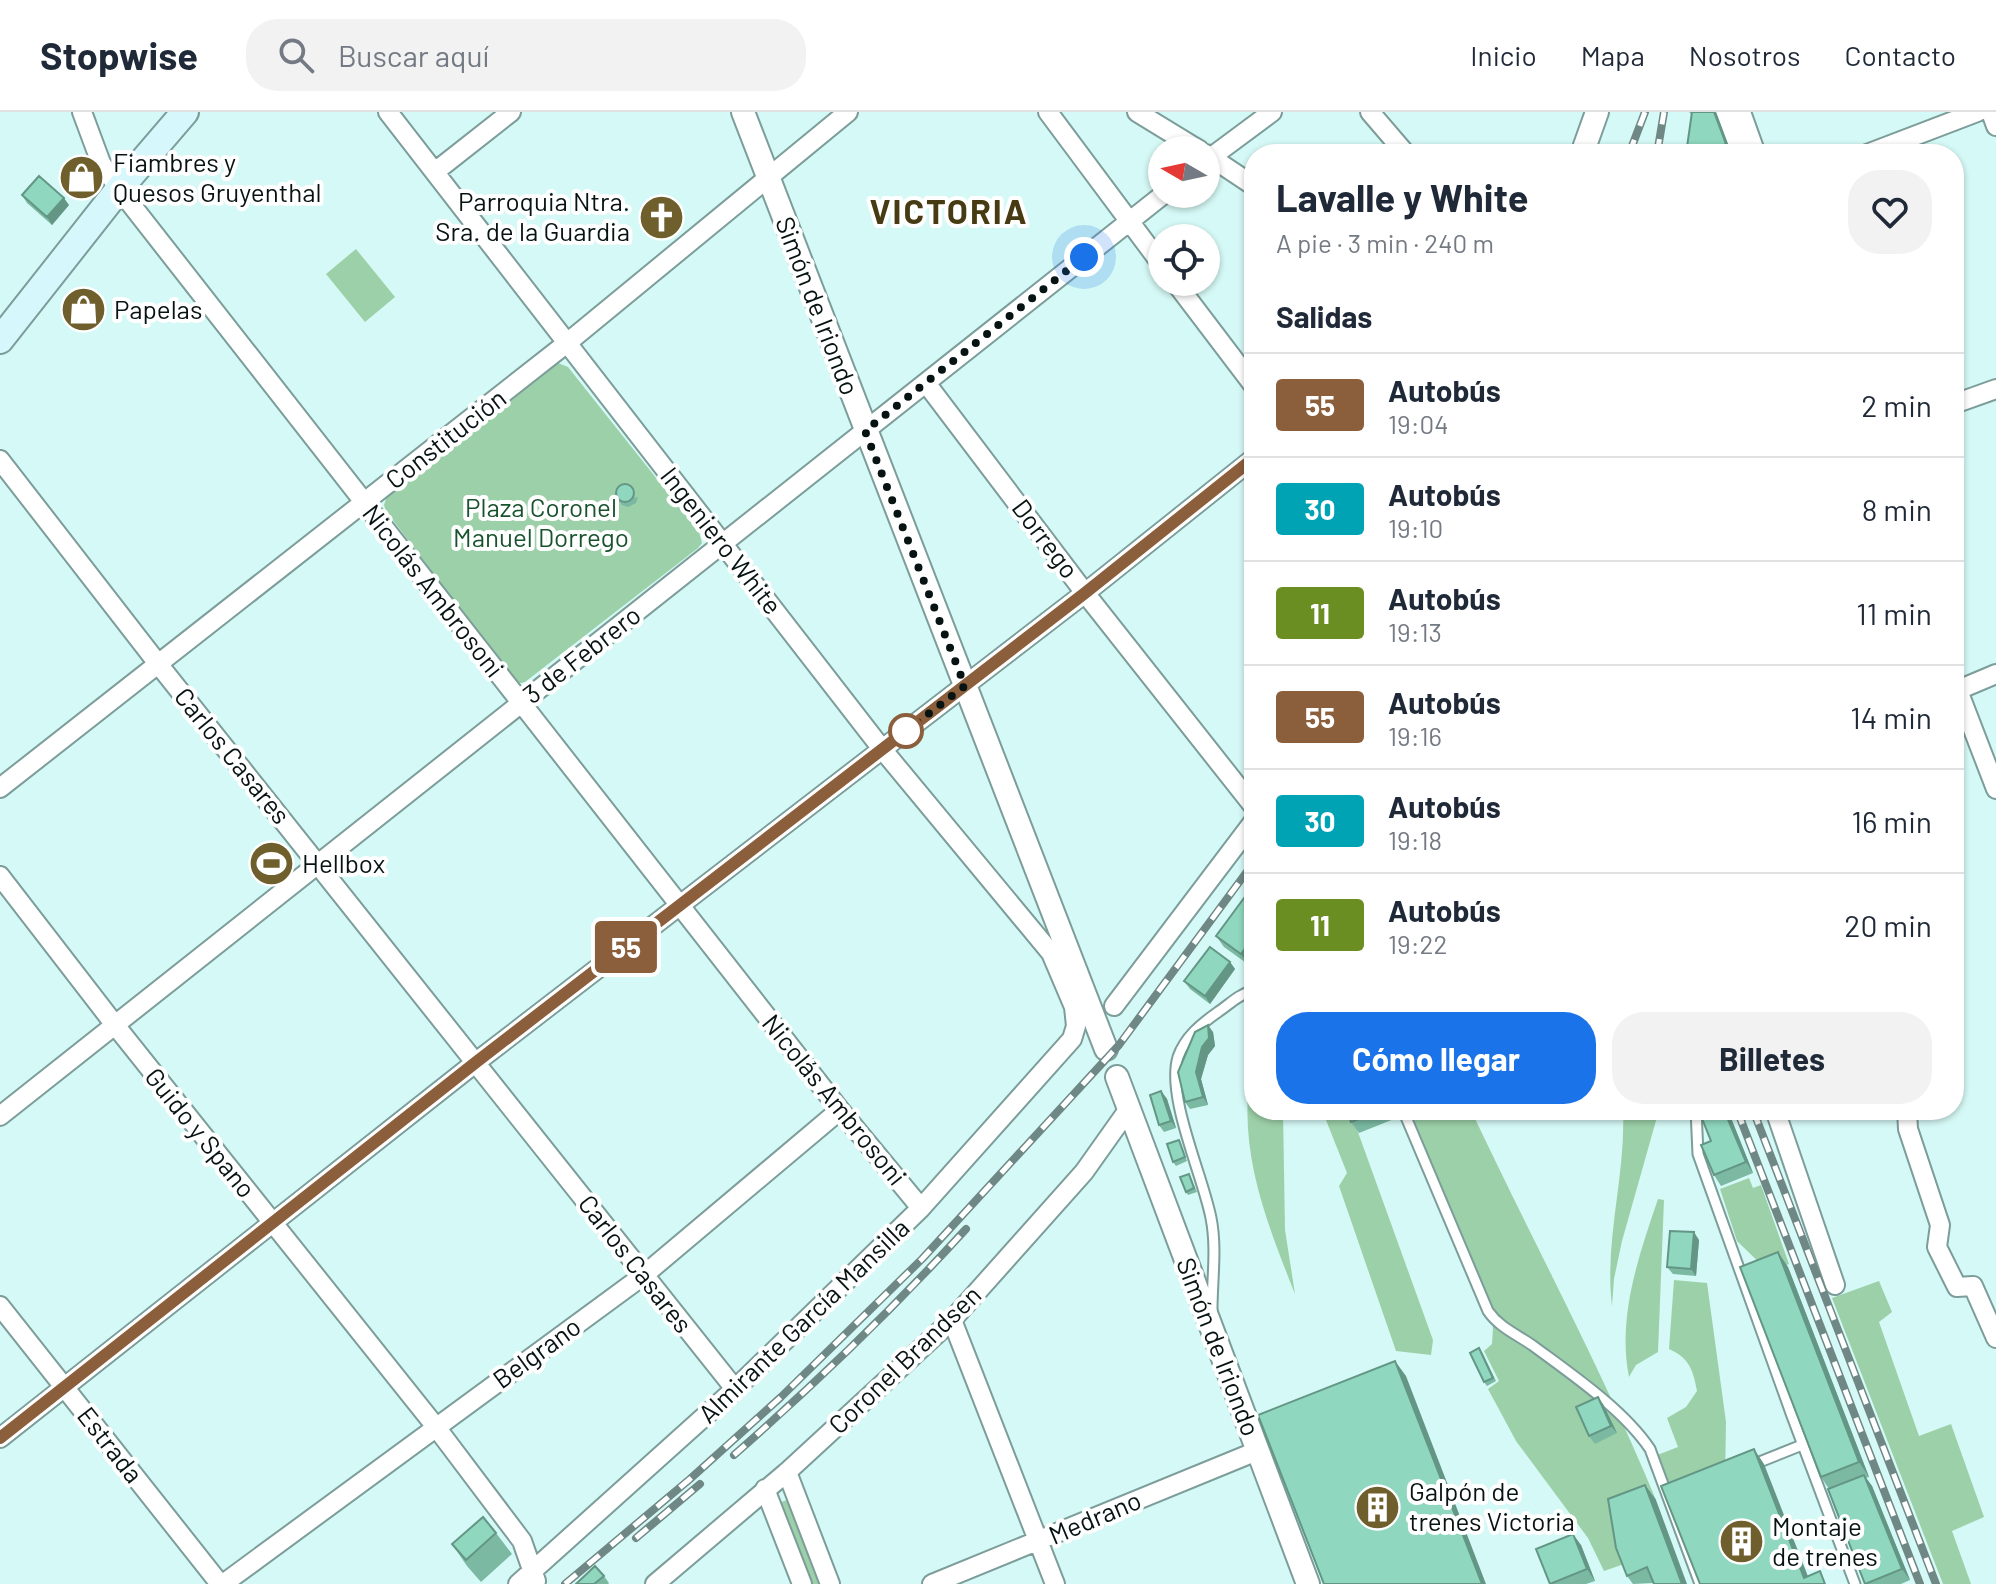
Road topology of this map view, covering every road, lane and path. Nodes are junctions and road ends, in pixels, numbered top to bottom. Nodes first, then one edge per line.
1 (82, 112) edge
2 (185, 112) edge
3 (388, 112) edge
4 (511, 112) edge
5 (743, 112) edge
6 (848, 112) edge
7 (1048, 112) edge
8 (1137, 112) edge
9 (1272, 112) edge
10 (1370, 112) edge
11 (1590, 112) edge
12 (1597, 112) edge
13 (1725, 112) edge
14 (1741, 112) edge
15 (1977, 112) edge
16 (1991, 112) edge
17 (1996, 126) edge
18 (1174, 136) edge
19 (1397, 144) edge
20 (1577, 144) edge
21 (1586, 144) edge
22 (1737, 144) edge
23 (1752, 144) edge
24 (1893, 144) edge
25 (1220, 146) edge
26 (1220, 165) edge
27 (436, 171) junction
28 (767, 176) junction
29 (1244, 180) edge
30 (119, 189) junction
31 (1148, 207) edge
32 (1129, 222) junction
33 (1148, 247) edge
34 (1186, 296) edge
35 (0, 340) edge
36 (567, 343) junction
37 (1244, 373) edge
38 (926, 383) junction
39 (1996, 389) edge
40 (1964, 400) edge
41 (865, 431) junction
42 (0, 460) edge
43 (1244, 466) edge
44 (365, 503) junction
45 (724, 545) junction
46 (1085, 593) junction
47 (159, 665) junction
48 (1996, 674) edge
49 (1964, 683) edge
50 (965, 686) junction
51 (520, 703) junction
52 (1964, 706) edge
53 (882, 749) junction
54 (0, 788) edge
55 (1996, 789) edge
56 (1244, 794) edge
57 (1244, 834) edge
58 (317, 863) junction
59 (0, 876) edge
60 (680, 905) junction
61 (1058, 950) junction
62 (1244, 993) edge
63 (1114, 1006) dead end
64 (115, 1025) junction
65 (1072, 1039) joint
66 (1106, 1049) dead end
67 (475, 1063) junction
68 (1117, 1077) dead end
69 (840, 1110) junction
70 (1128, 1110) junction
71 (0, 1116) edge
72 (1407, 1120) edge
73 (1696, 1120) edge
74 (1778, 1120) edge
75 (1908, 1120) edge
76 (921, 1208) junction
77 (273, 1224) junction
78 (644, 1275) junction
79 (1835, 1285) dead end
80 (0, 1306) edge
81 (952, 1320) junction
82 (1211, 1329) junction
83 (1996, 1338) edge
84 (64, 1388) junction
85 (735, 1389) junction
86 (436, 1427) junction
87 (0, 1438) edge
88 (1802, 1445) junction
89 (1257, 1451) junction
90 (1748, 1466) edge
91 (787, 1472) junction
92 (765, 1489) junction
93 (1680, 1493) edge
94 (1667, 1498) junction
95 (1039, 1542) junction
96 (536, 1577) edge
97 (222, 1584) edge
98 (518, 1584) edge
99 (655, 1584) edge
100 (802, 1584) edge
101 (830, 1584) edge
102 (932, 1584) edge
103 (1055, 1584) edge
104 (1308, 1584) edge
105 (1700, 1584) edge
106 (1855, 1584) edge

1 - 30 street, Nicolás Ambrosoni
2 - 30 main road
3 - 27 street, Ingeniero White
4 - 27 street
5 - 28 street, Simón de Iriondo
6 - 28 street, Constitución
7 - 32 street
8 - 18 street
9 - 25 street
10 - 19 street
11 - 20 street
12 - 21 street
13 - 22 street
14 - 23 street
15 - 24 street
16 - 17 street
26 - 29 street
27 - 36 street, Ingeniero White
28 - 36 street, Constitución
28 - 41 street, Simón de Iriondo
30 - 35 main road
30 - 44 street, Nicolás Ambrosoni
31 - 32 street, 3 de Febrero
32 - 33 street
32 - 38 street, 3 de Febrero
34 - 37 street
36 - 44 street, Constitución
36 - 45 street, Ingeniero White
38 - 41 street, 3 de Febrero
38 - 46 street, Dorrego
39 - 40 street
41 - 45 street, 3 de Febrero
41 - 50 street, Simón de Iriondo
42 - 47 street, Carlos Casares
43 - 46 street
44 - 47 street, Constitución
44 - 51 street, Nicolás Ambrosoni
45 - 51 street, 3 de Febrero
45 - 53 street, Ingeniero White
46 - 50 street
46 - 56 street, Dorrego
47 - 54 street, Constitución
47 - 58 street, Carlos Casares
48 - 49 street
50 - 53 street
50 - 61 street, Simón de Iriondo
51 - 58 street, 3 de Febrero
51 - 60 street, Nicolás Ambrosoni
52 - 55 street
53 - 60 street
53 - 61 street, Ingeniero White
57 - 63 street
58 - 64 street, 3 de Febrero
58 - 67 street, Carlos Casares
59 - 64 street, Guido y Spano
60 - 67 street
60 - 69 street, Nicolás Ambrosoni
61 - 65 street, Simón de Iriondo
61 - 66 street
62 - 82 lane
64 - 71 street, 3 de Febrero
64 - 77 street, Guido y Spano
65 - 76 street, Almirante García Mansilla
67 - 77 street
67 - 78 street, Carlos Casares
68 - 70 street, Simón de Iriondo
69 - 76 street, Nicolás Ambrosoni
69 - 78 street, Belgrano
70 - 81 street, Coronel Brandsen
70 - 82 street, Simón de Iriondo
72 - 94 lane
73 - 88 lane
74 - 79 street
75 - 83 street
76 - 85 street, Almirante García Mansilla
77 - 84 street
77 - 86 street, Guido y Spano
78 - 85 street, Carlos Casares
78 - 86 street, Belgrano
80 - 84 street, Estrada
81 - 91 street, Coronel Brandsen
81 - 95 street
82 - 89 street, Simón de Iriondo
84 - 87 street
84 - 97 street, Estrada
85 - 96 street, Almirante García Mansilla
86 - 96 street, Guido y Spano
86 - 97 street, Belgrano
88 - 90 lane
88 - 106 lane
89 - 95 street, Medrano
89 - 104 street, Simón de Iriondo
91 - 92 street, Coronel Brandsen
91 - 101 street
92 - 99 street, Coronel Brandsen
92 - 100 street
93 - 94 lane
94 - 105 lane
95 - 102 street, Medrano
95 - 103 street
96 - 98 street, Almirante García Mansilla

